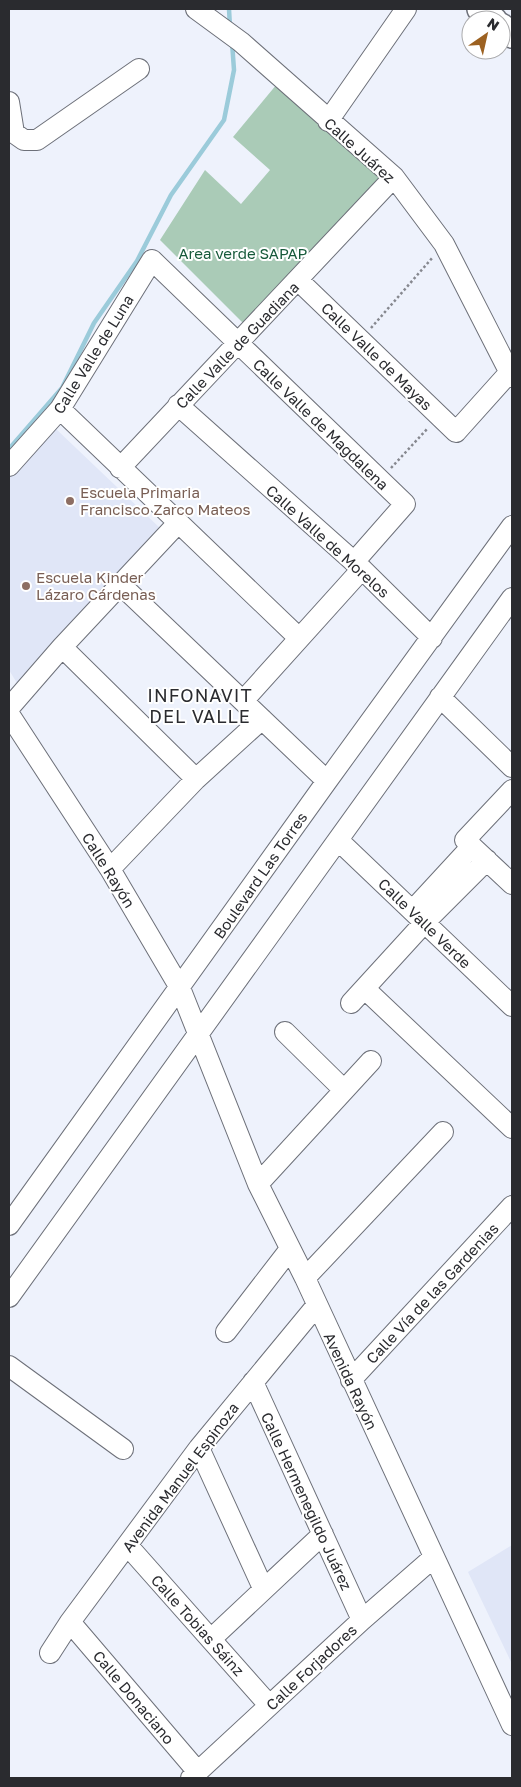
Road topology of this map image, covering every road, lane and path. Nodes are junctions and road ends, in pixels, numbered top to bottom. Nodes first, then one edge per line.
1 (196, 9) edge
2 (406, 9) edge
3 (139, 69) dead end
4 (9, 102) edge
5 (328, 120) junction
6 (394, 177) junction
7 (444, 244) junction
8 (152, 260) joint
9 (298, 280) junction
10 (360, 340) junction
11 (237, 344) junction
12 (511, 375) edge
13 (178, 405) junction
14 (60, 409) junction
15 (439, 415) junction
16 (9, 466) edge
17 (120, 468) junction
18 (381, 480) junction
19 (178, 523) junction
20 (512, 526) edge
21 (358, 566) junction
22 (121, 585) junction
23 (512, 598) edge
24 (299, 638) junction
25 (432, 638) junction
26 (62, 647) junction
27 (440, 697) junction
28 (242, 701) junction
29 (9, 708) edge
30 (9, 714) edge
31 (262, 719) junction
32 (512, 767) edge
33 (196, 779) junction
34 (326, 781) junction
35 (512, 790) edge
36 (338, 840) junction
37 (468, 843) junction
38 (486, 860) junction
39 (110, 869) junction
40 (512, 884) edge
41 (419, 916) junction
42 (180, 988) junction
43 (512, 1006) edge
44 (285, 1032) dead end
45 (199, 1033) junction
46 (371, 1061) dead end
47 (344, 1090) junction
48 (512, 1128) edge
49 (443, 1132) dead end
50 (258, 1184) junction
51 (512, 1206) edge
52 (9, 1225) edge
53 (290, 1249) junction
54 (305, 1278) junction
55 (9, 1297) edge
56 (317, 1305) junction
57 (226, 1332) dead end
58 (9, 1366) edge
59 (351, 1380) junction
60 (253, 1382) junction
61 (199, 1448) junction
62 (123, 1449) dead end
63 (323, 1534) junction
64 (128, 1546) junction
65 (433, 1558) junction
66 (263, 1588) junction
67 (362, 1620) junction
68 (70, 1622) junction
69 (211, 1639) junction
70 (50, 1653) dead end
71 (269, 1705) junction
72 (512, 1725) edge
73 (194, 1775) edge

1 - 5 street, Calle Juárez
2 - 5 street
3 - 4 street
5 - 6 street, Calle Juárez
6 - 7 street, Calle Juárez
6 - 9 street, Calle Valle de Guadiana
7 - 10 path
7 - 12 street, Calle Juárez
8 - 11 street, Calle Valle de Magdalena
8 - 14 street, Calle Valle de Luna
9 - 10 street, Calle Valle de Mayas
9 - 11 street, Calle Valle de Guadiana
10 - 15 street, Calle Valle de Mayas
11 - 13 street, Calle Valle de Guadiana
11 - 18 street, Calle Valle de Magdalena
12 - 15 street, Calle Valle de Mayas
13 - 17 street, Calle Valle de Guadiana
13 - 21 street, Calle Valle de Morelos
14 - 16 street, Calle Valle de Luna
14 - 17 street
15 - 18 path
17 - 19 street
18 - 21 street, Calle Valle de Magdalena
19 - 22 street
19 - 24 street
20 - 25 street, Boulevard Las Torres
21 - 24 street
21 - 25 street, Calle Valle de Morelos
22 - 26 street
22 - 28 street
23 - 27 street
24 - 28 street
25 - 34 street, Boulevard Las Torres
26 - 29 street
26 - 33 street
27 - 32 street
27 - 36 street
28 - 31 street
30 - 39 street, Calle Rayón
31 - 33 street
31 - 34 street
33 - 39 street
34 - 42 street, Boulevard Las Torres
35 - 37 street
36 - 41 street, Calle Valle Verde
36 - 45 street
37 - 38 street
37 - 41 street
38 - 40 street
38 - 41 street
39 - 42 street, Calle Rayón
41 - 43 street, Calle Valle Verde
41 - 48 street
42 - 45 street, Calle Rayón
42 - 52 street, Boulevard Las Torres
44 - 47 street
45 - 50 street, Avenida Rayón
45 - 55 street
46 - 47 street
47 - 50 street
49 - 54 street
50 - 53 street, Avenida Rayón
51 - 59 street, Calle Vía de las Gardenias
53 - 54 street, Avenida Rayón
53 - 57 street
54 - 56 street, Avenida Rayón
56 - 59 street, Avenida Rayón
56 - 60 street, Avenida Manuel Espinoza
58 - 62 street
59 - 65 street, Avenida Rayón
60 - 61 street, Avenida Manuel Espinoza
60 - 63 street, Calle Hermenegildo Juárez
61 - 64 street, Avenida Manuel Espinoza
61 - 66 street
63 - 66 street
63 - 67 street, Calle Hermenegildo Juárez
64 - 68 street, Avenida Manuel Espinoza
64 - 69 street, Calle Tobias Sáinz
65 - 67 street, Calle Forjadores
65 - 72 street, Avenida Rayón
66 - 69 street
67 - 71 street, Calle Forjadores
68 - 70 street, Avenida Manuel Espinoza
68 - 73 street, Calle Donaciano
69 - 71 street, Calle Tobias Sáinz
71 - 73 street, Calle Forjadores

